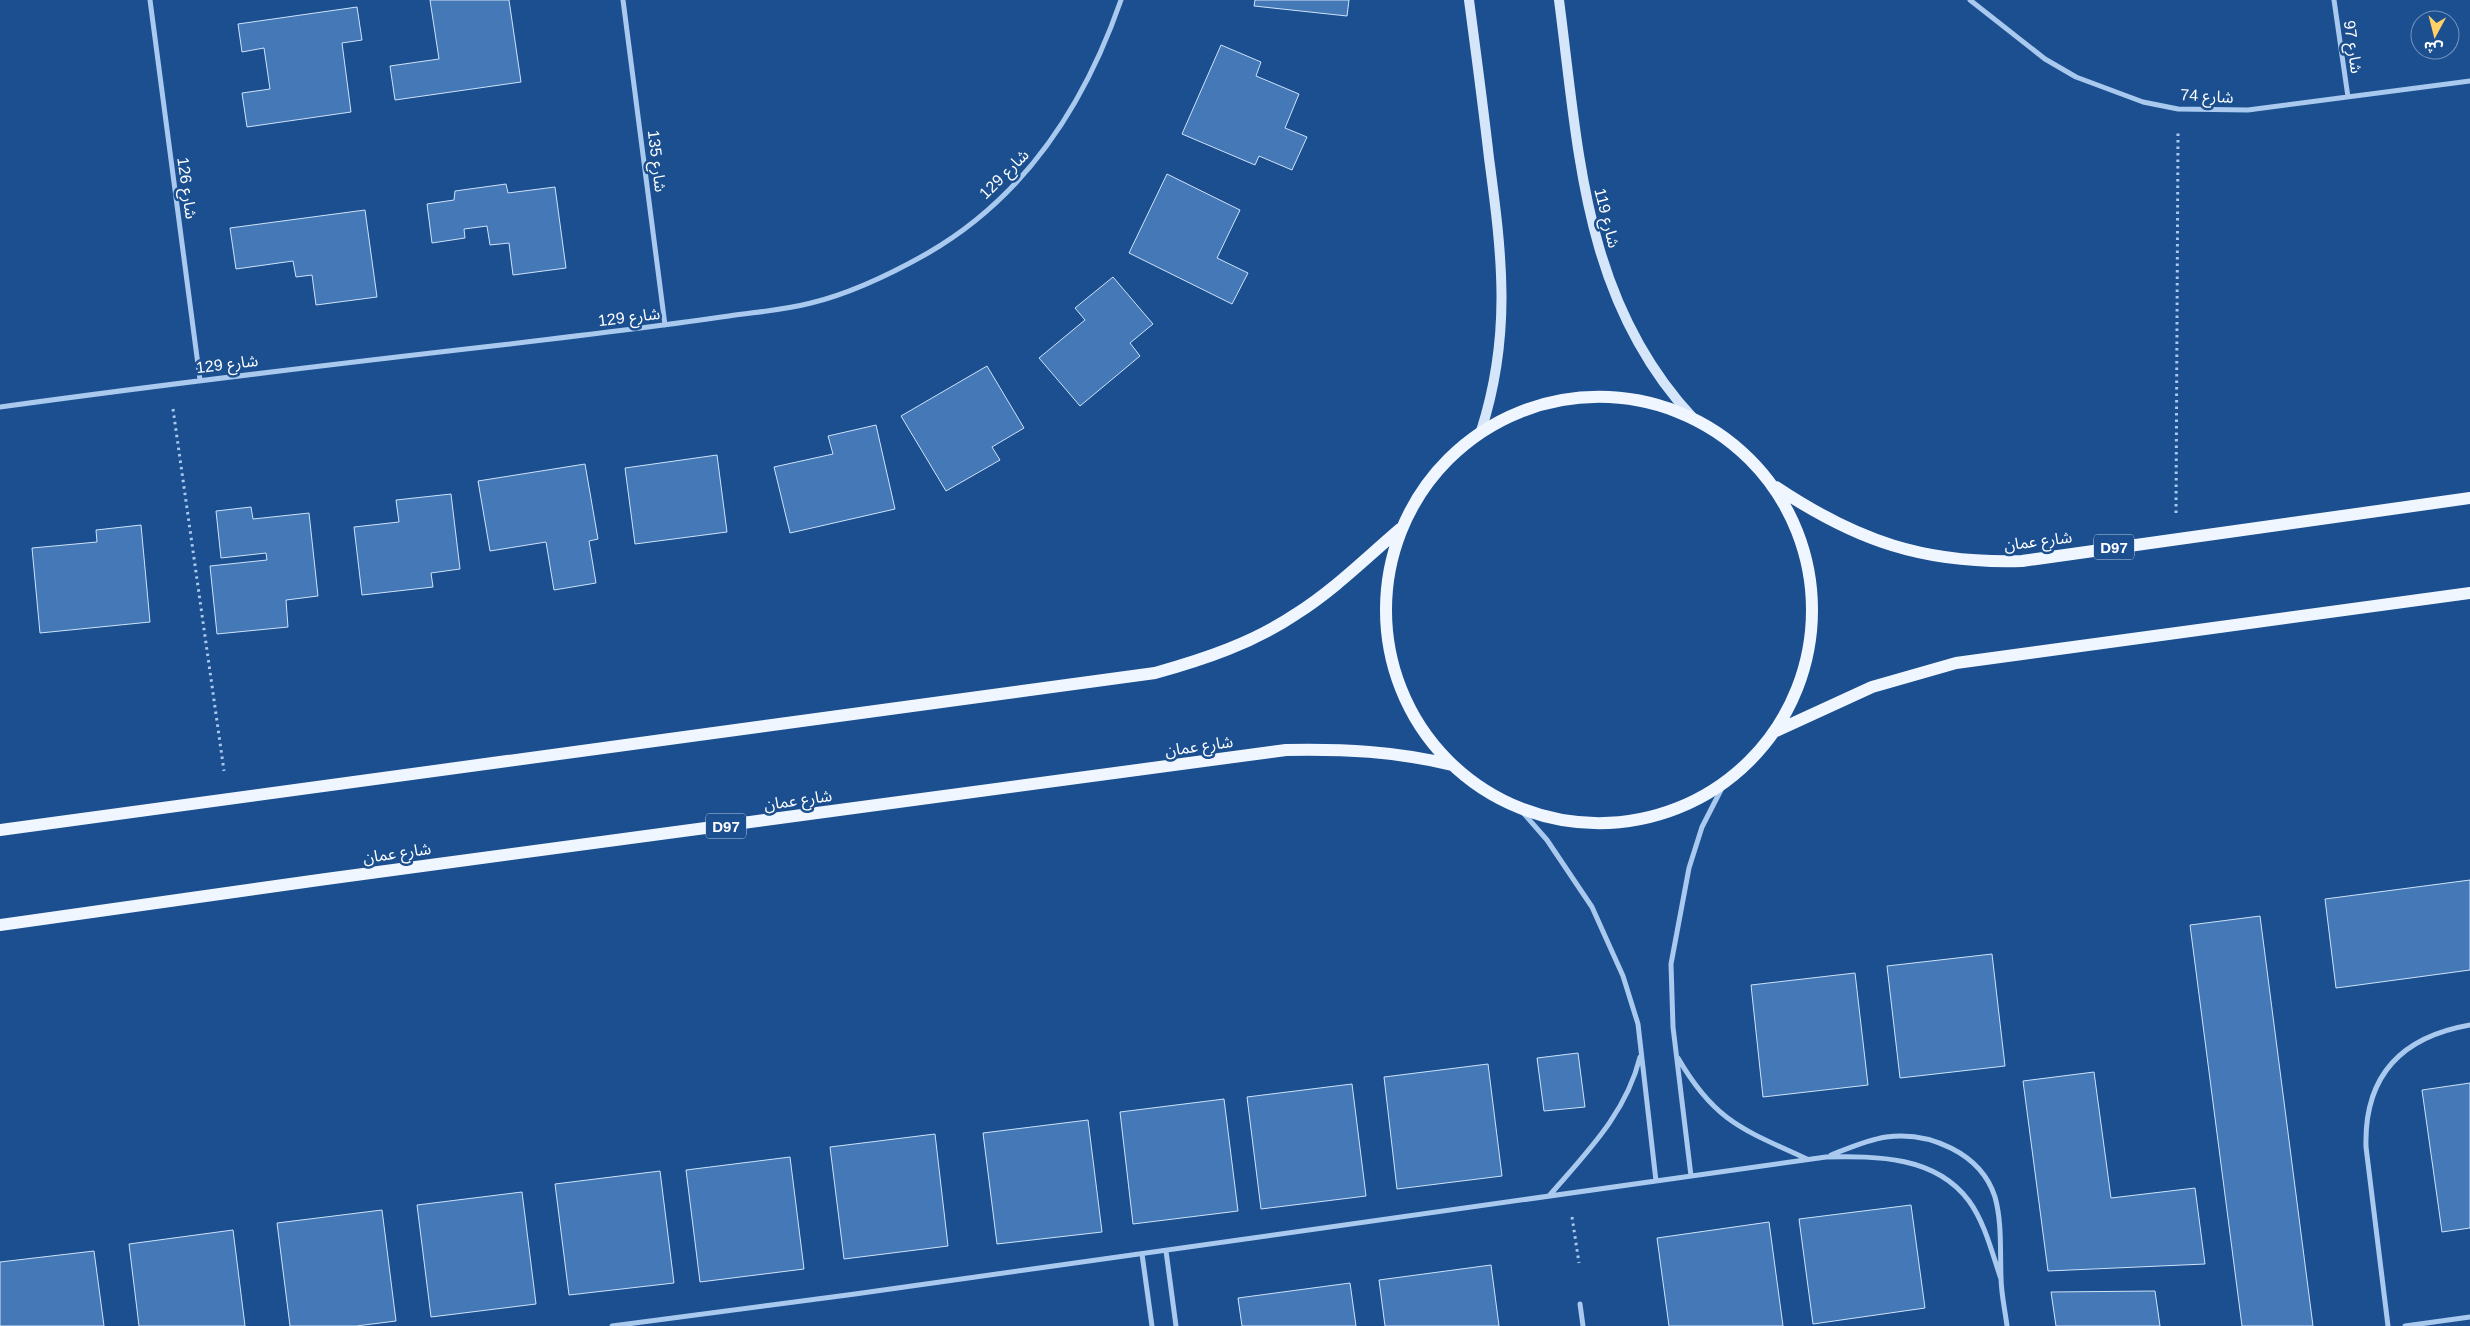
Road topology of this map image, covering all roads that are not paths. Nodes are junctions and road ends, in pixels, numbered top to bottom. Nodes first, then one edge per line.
1 (150, 0) edge
2 (623, 0) edge
3 (1121, 0) edge
4 (1469, 0) edge
5 (1560, 0) edge
6 (1970, 0) edge
7 (2334, 0) edge
8 (2470, 80) edge
9 (2348, 97) junction
10 (665, 325) junction
11 (200, 380) junction
12 (0, 407) edge
13 (1693, 418) junction
14 (1481, 431) junction
15 (1773, 485) junction
16 (2470, 498) edge
17 (1400, 528) junction
18 (2470, 593) edge
19 (1776, 731) junction
20 (1452, 766) junction
21 (1724, 784) junction
22 (1518, 808) junction
23 (0, 830) edge
24 (0, 925) edge
25 (2470, 1025) edge
26 (1641, 1051) junction
27 (1677, 1055) junction
28 (1826, 1157) junction
29 (1808, 1159) junction
30 (1691, 1176) junction
31 (1656, 1181) junction
32 (1548, 1197) junction
33 (1166, 1251) junction
34 (1142, 1254) junction
35 (2001, 1279) junction
36 (1580, 1304) dead end
37 (2470, 1317) edge
38 (612, 1326) edge
39 (1152, 1326) edge
40 (1176, 1326) edge
41 (1583, 1326) edge
42 (2007, 1326) edge
43 (2388, 1326) edge
44 (2404, 1326) edge

1 - 11 street, شارع 126
2 - 10 street, شارع 135
3 - 10 street, شارع 129
4 - 14 street
5 - 13 street, شارع 119
6 - 9 street, شارع 74
7 - 9 street, شارع 97
8 - 9 street, شارع 74
10 - 11 street, شارع 129
11 - 12 street, شارع 129
13 - 14 main road
13 - 15 main road
14 - 17 main road
15 - 16 main road, شارع عمان / D97
15 - 19 main road
17 - 20 main road
17 - 23 main road
18 - 19 main road
19 - 21 main road
20 - 22 main road
20 - 24 main road, شارع عمان / D97
21 - 22 main road
21 - 27 street
22 - 26 street
25 - 43 street
26 - 31 street
26 - 32 street
27 - 29 street
27 - 30 street
28 - 29 street
28 - 35 street
28 - 35 street
29 - 30 street
30 - 31 street
31 - 32 street
32 - 33 street
33 - 34 street
33 - 40 street
34 - 38 street
34 - 39 street
35 - 42 street
36 - 41 street
37 - 44 street

